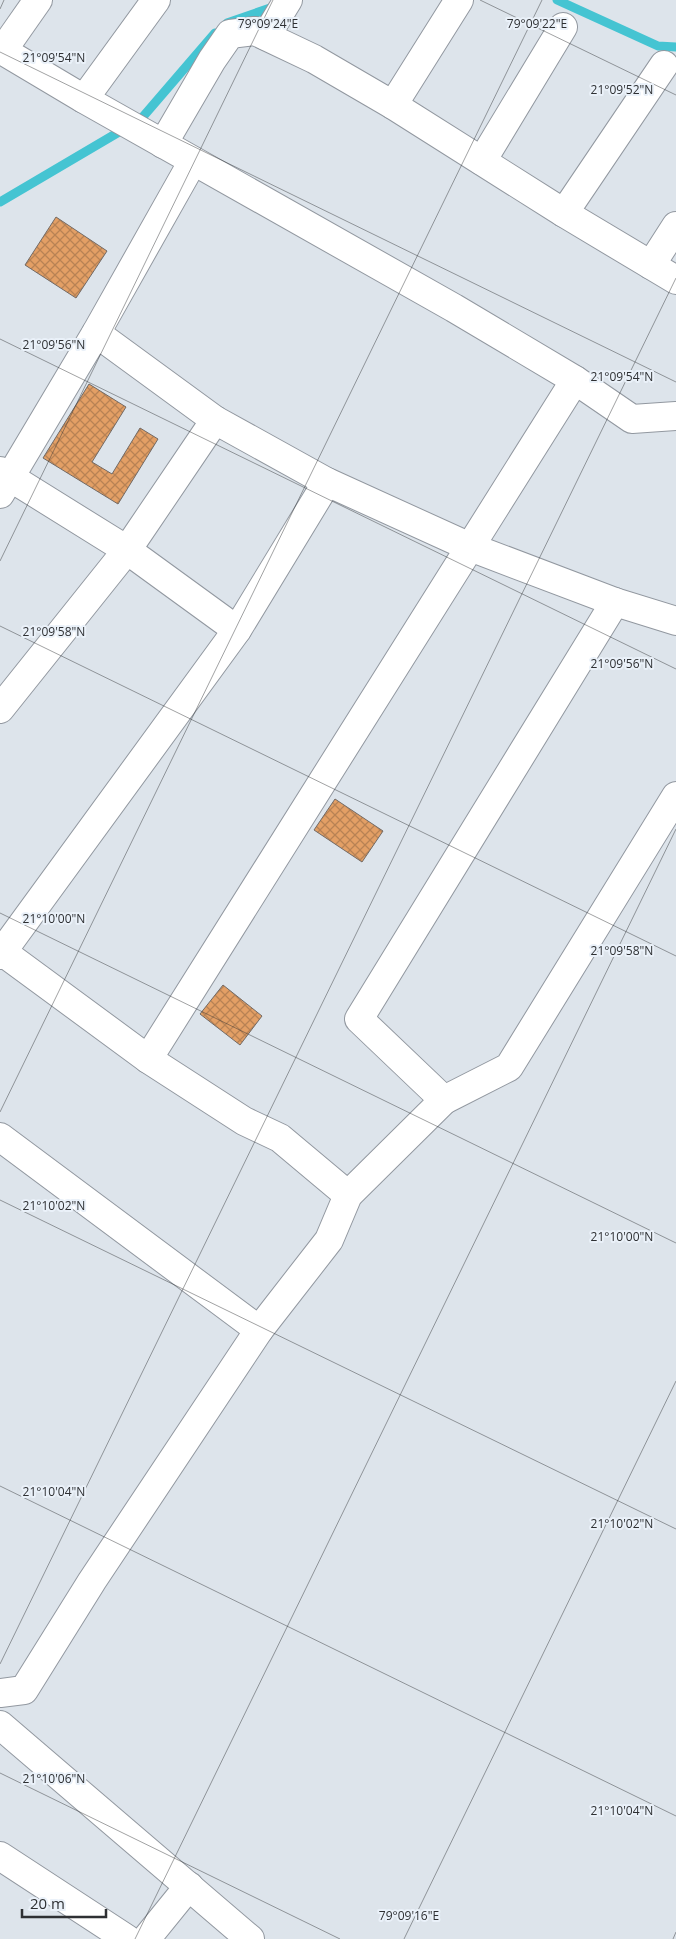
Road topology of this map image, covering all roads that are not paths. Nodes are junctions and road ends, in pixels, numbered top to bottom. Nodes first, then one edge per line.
1 (38, 0) edge
2 (156, 0) edge
3 (459, 0) edge
4 (285, 5) edge
5 (563, 27) dead end
6 (266, 36) junction
7 (2, 49) edge
8 (664, 65) dead end
9 (84, 99) junction
10 (393, 105) junction
11 (156, 140) junction
12 (193, 161) junction
13 (482, 161) junction
14 (564, 213) junction
15 (676, 226) edge
16 (651, 265) junction
17 (676, 280) edge
18 (96, 333) junction
19 (575, 380) junction
20 (674, 413) edge
21 (215, 420) junction
22 (3, 480) edge
23 (327, 482) junction
24 (470, 547) junction
25 (127, 550) junction
26 (616, 602) junction
27 (676, 621) edge
28 (237, 630) junction
29 (0, 709) edge
30 (676, 796) edge
31 (1, 952) edge
32 (148, 1060) junction
33 (444, 1100) junction
34 (0, 1137) edge
35 (348, 1195) junction
36 (259, 1330) junction
37 (0, 1693) edge
38 (0, 1725) edge
39 (0, 1856) edge
40 (189, 1886) junction
41 (126, 1939) edge
42 (146, 1939) edge
43 (250, 1939) edge

1 - 7 street
2 - 9 street
3 - 10 street
4 - 6 street
5 - 13 street
6 - 10 street
6 - 11 street
7 - 9 street
8 - 14 street
9 - 11 street
10 - 13 street
11 - 12 street
12 - 18 street
12 - 19 street
13 - 14 street
14 - 16 street
15 - 16 street
16 - 17 street
18 - 21 street
18 - 22 street
19 - 20 street
19 - 24 street
21 - 23 street
21 - 25 street
22 - 25 street
23 - 24 street
23 - 28 street
24 - 26 street
24 - 32 street
25 - 28 street
25 - 29 street
26 - 27 street
26 - 33 street
28 - 31 street
30 - 33 street
31 - 32 street
32 - 35 street
33 - 35 street
34 - 36 street
35 - 36 street
36 - 37 street
38 - 40 street
39 - 41 street
40 - 42 street
40 - 43 street

